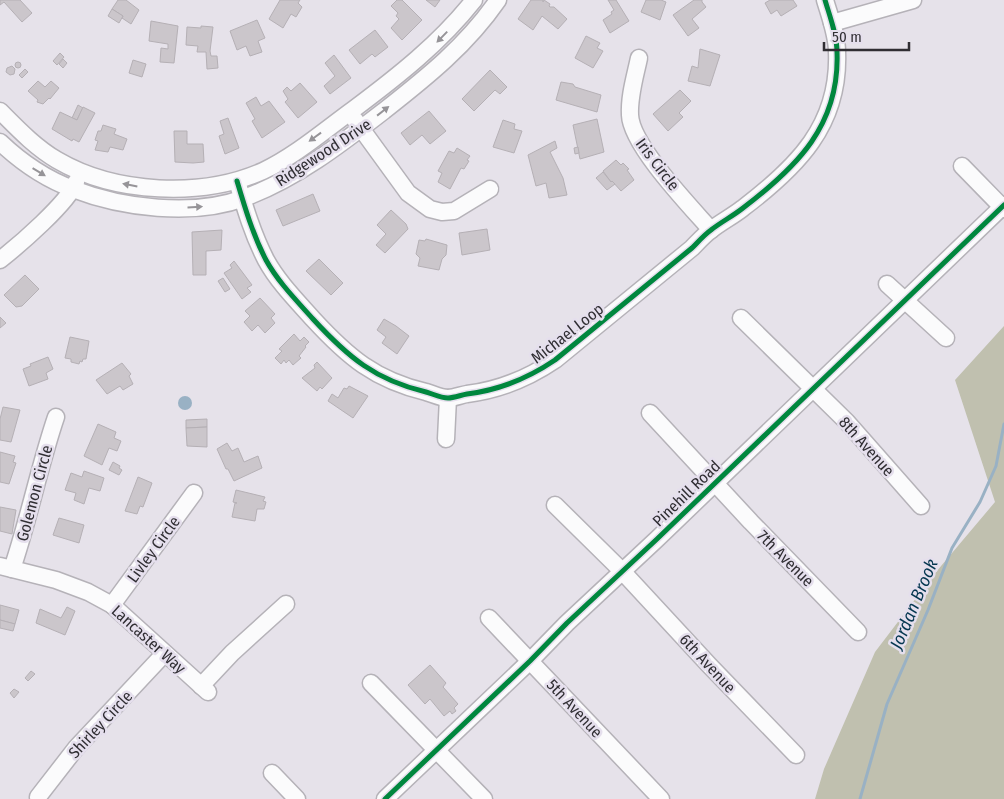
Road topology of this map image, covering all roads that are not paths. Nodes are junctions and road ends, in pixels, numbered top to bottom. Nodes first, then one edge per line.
1 (474, 0) edge
2 (498, 0) edge
3 (825, 0) edge
4 (913, 0) edge
5 (832, 22) junction
6 (639, 58) dead end
7 (0, 111) edge
8 (349, 113) junction
9 (361, 129) junction
10 (0, 142) edge
11 (962, 166) dead end
12 (80, 172) junction
13 (236, 181) junction
14 (73, 189) junction
15 (490, 189) dead end
16 (242, 199) junction
17 (1003, 207) edge
18 (711, 230) junction
19 (0, 260) edge
20 (887, 284) dead end
21 (904, 300) junction
22 (741, 318) dead end
23 (946, 338) dead end
24 (812, 388) junction
25 (448, 398) junction
26 (650, 413) dead end
27 (56, 417) dead end
28 (446, 439) dead end
29 (715, 483) junction
30 (194, 494) dead end
31 (555, 505) dead end
32 (921, 506) dead end
33 (6, 568) edge
34 (622, 571) junction
35 (286, 604) dead end
36 (112, 605) junction
37 (489, 618) dead end
38 (858, 632) dead end
39 (164, 654) junction
40 (530, 660) junction
41 (371, 683) dead end
42 (436, 750) junction
43 (796, 755) dead end
44 (272, 773) dead end
45 (38, 797) dead end
46 (297, 799) edge
47 (385, 799) edge
48 (484, 799) edge
49 (660, 799) edge

1 -> 8 street, Ridgewood Drive
9 -> 2 street, Ridgewood Drive
3 - 5 street, Michael Loop
4 - 5 street
5 - 18 street, Michael Loop
6 - 18 street, Iris Circle
7 - 12 street, Ridgewood Drive
8 - 9 street
8 -> 13 street, Ridgewood Drive
9 - 15 street
9 - 16 street, Ridgewood Drive
10 -> 14 street, Ridgewood Drive
11 - 17 street
13 -> 12 street, Ridgewood Drive
12 - 14 street
13 - 16 street, Michael Loop
14 -> 16 street, Ridgewood Drive
14 - 19 street
16 - 25 street, Michael Loop
17 - 21 street, Pinehill Road
18 - 25 street, Michael Loop
20 - 21 street
21 - 23 street
21 - 24 street, Pinehill Road
22 - 24 street, 8th Avenue
24 - 29 street, Pinehill Road
24 - 32 street, 8th Avenue
25 - 28 street
26 - 29 street, 7th Avenue
27 - 33 street, Golemon Circle
29 - 34 street, Pinehill Road
29 - 38 street, 7th Avenue
30 - 36 street, Livley Circle
31 - 34 street, 6th Avenue
33 - 36 street, Lancaster Way
34 - 40 street, Pinehill Road
34 - 43 street, 6th Avenue
35 - 39 street, Lancaster Way
36 - 39 street, Lancaster Way
37 - 40 street, 5th Avenue
39 - 45 street, Shirley Circle
40 - 42 street, Pinehill Road
40 - 49 street, 5th Avenue
41 - 42 street
42 - 47 street, Pinehill Road
42 - 48 street
44 - 46 street

